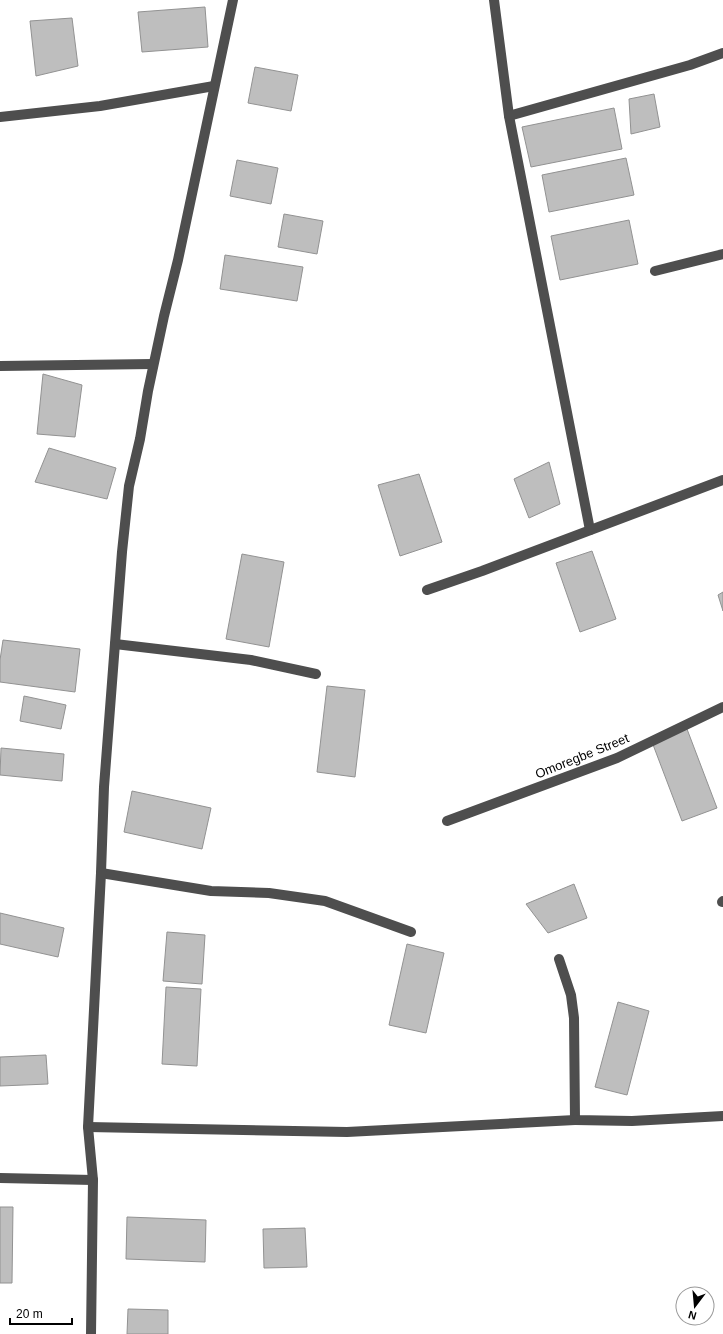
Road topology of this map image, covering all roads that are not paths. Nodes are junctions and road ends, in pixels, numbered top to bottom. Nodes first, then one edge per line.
1 (233, 0) edge
2 (494, 0) edge
3 (723, 53) edge
4 (214, 86) junction
5 (509, 116) junction
6 (0, 117) edge
7 (723, 254) edge
8 (655, 271) dead end
9 (154, 364) junction
10 (0, 366) edge
11 (723, 480) edge
12 (590, 530) junction
13 (427, 590) dead end
14 (115, 644) junction
15 (316, 674) dead end
16 (723, 707) edge
17 (447, 821) dead end
18 (101, 873) junction
19 (411, 932) dead end
20 (559, 959) dead end
21 (723, 1116) edge
22 (575, 1120) junction
23 (88, 1127) junction
24 (0, 1178) edge
25 (92, 1180) junction
26 (92, 1334) edge

1 - 4 street
2 - 5 street
3 - 5 street
4 - 6 street
4 - 9 street
5 - 12 street
7 - 8 street
9 - 10 street
9 - 14 street
11 - 12 street
12 - 13 street
14 - 15 street
14 - 18 street
16 - 17 street, Omoregbe Street
18 - 19 street
18 - 23 street
20 - 22 street
21 - 22 street
22 - 23 street
23 - 25 street
24 - 25 street
25 - 26 street

